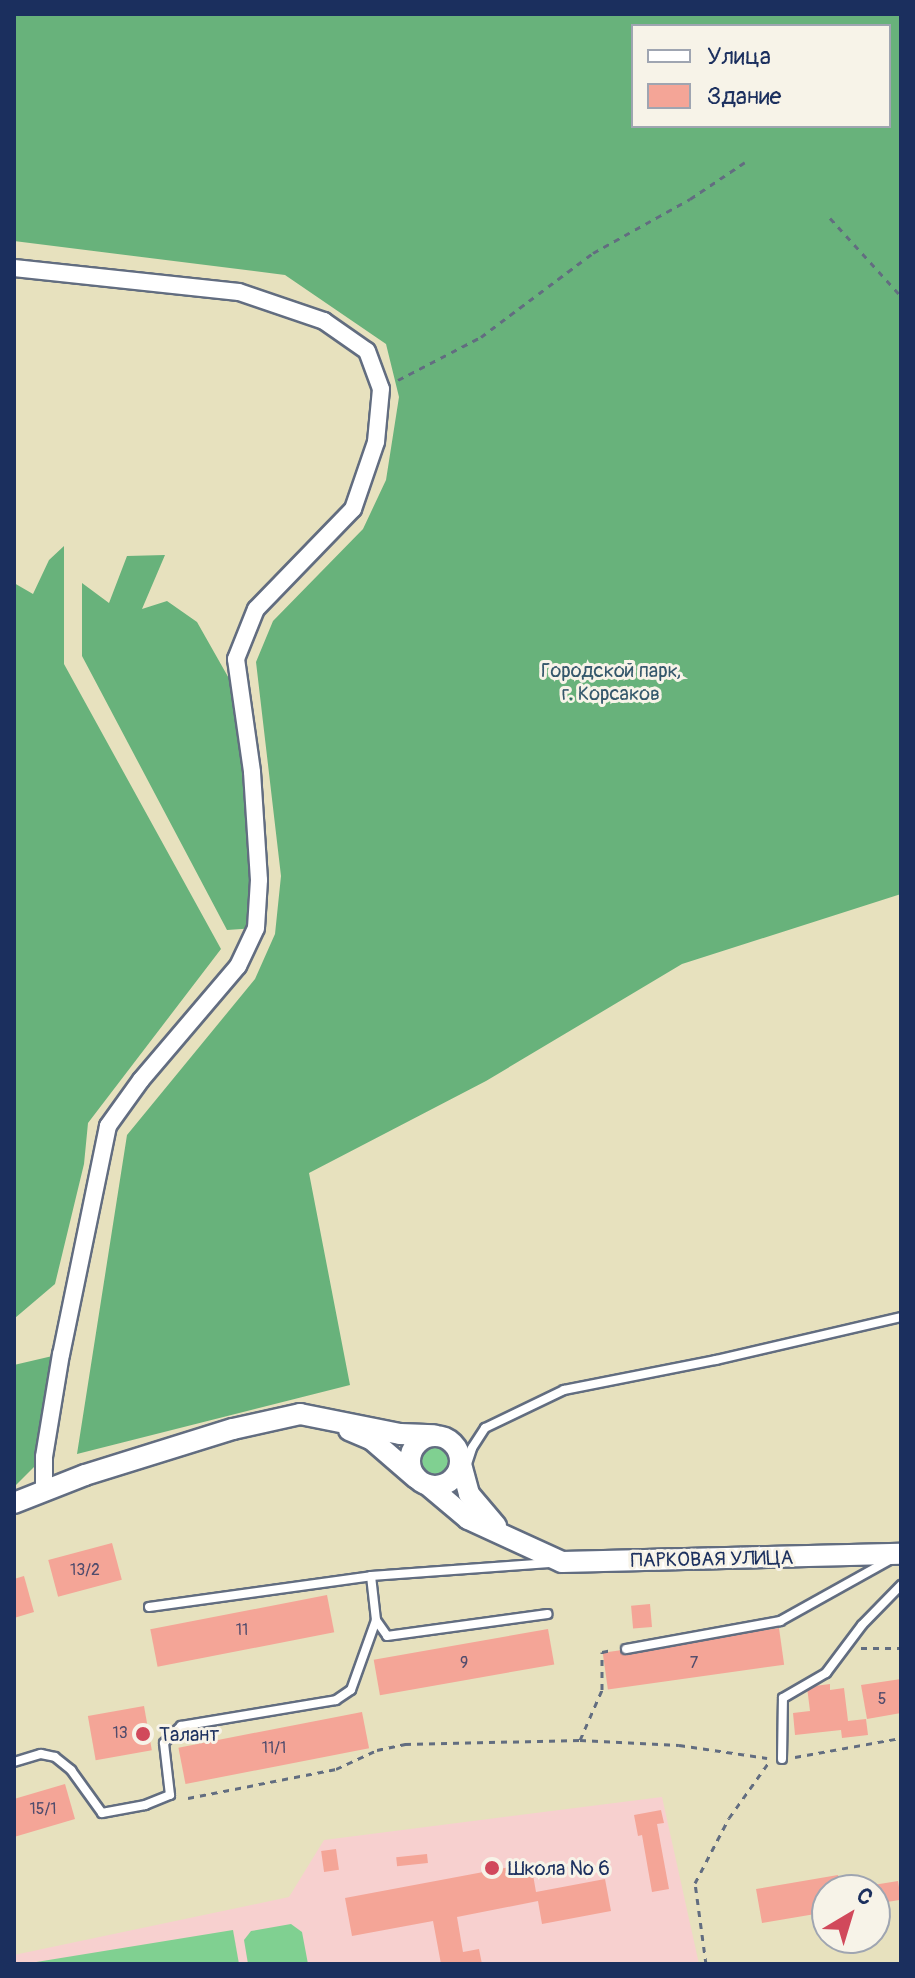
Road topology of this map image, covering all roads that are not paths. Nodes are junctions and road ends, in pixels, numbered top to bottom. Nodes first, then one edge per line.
1 (14, 268) edge
2 (901, 1317) edge
3 (300, 1414) junction
4 (434, 1435) junction
5 (463, 1468) junction
6 (423, 1482) junction
7 (44, 1489) junction
8 (14, 1503) edge
9 (525, 1546) junction
10 (900, 1554) edge
11 (562, 1562) junction
12 (371, 1576) junction
13 (901, 1585) edge
14 (149, 1607) dead end
15 (547, 1614) dead end
16 (376, 1620) junction
17 (626, 1649) road end
18 (782, 1759) road end
19 (14, 1762) edge

1 - 7 street
2 - 5 lane
3 - 4 street
3 - 6 street, ПАРКОВАЯ УЛИЦА
3 - 7 street
4 - 5 street
4 - 6 street
5 - 6 street
5 - 9 street, ПАРКОВАЯ УЛИЦА
6 - 9 street, ПАРКОВАЯ УЛИЦА
7 - 8 street
9 - 11 street, ПАРКОВАЯ УЛИЦА
10 - 11 street, ПАРКОВАЯ УЛИЦА
10 - 17 lane
11 - 12 lane
12 - 14 lane
12 - 16 lane
13 - 18 lane
15 - 16 lane
16 - 19 lane

